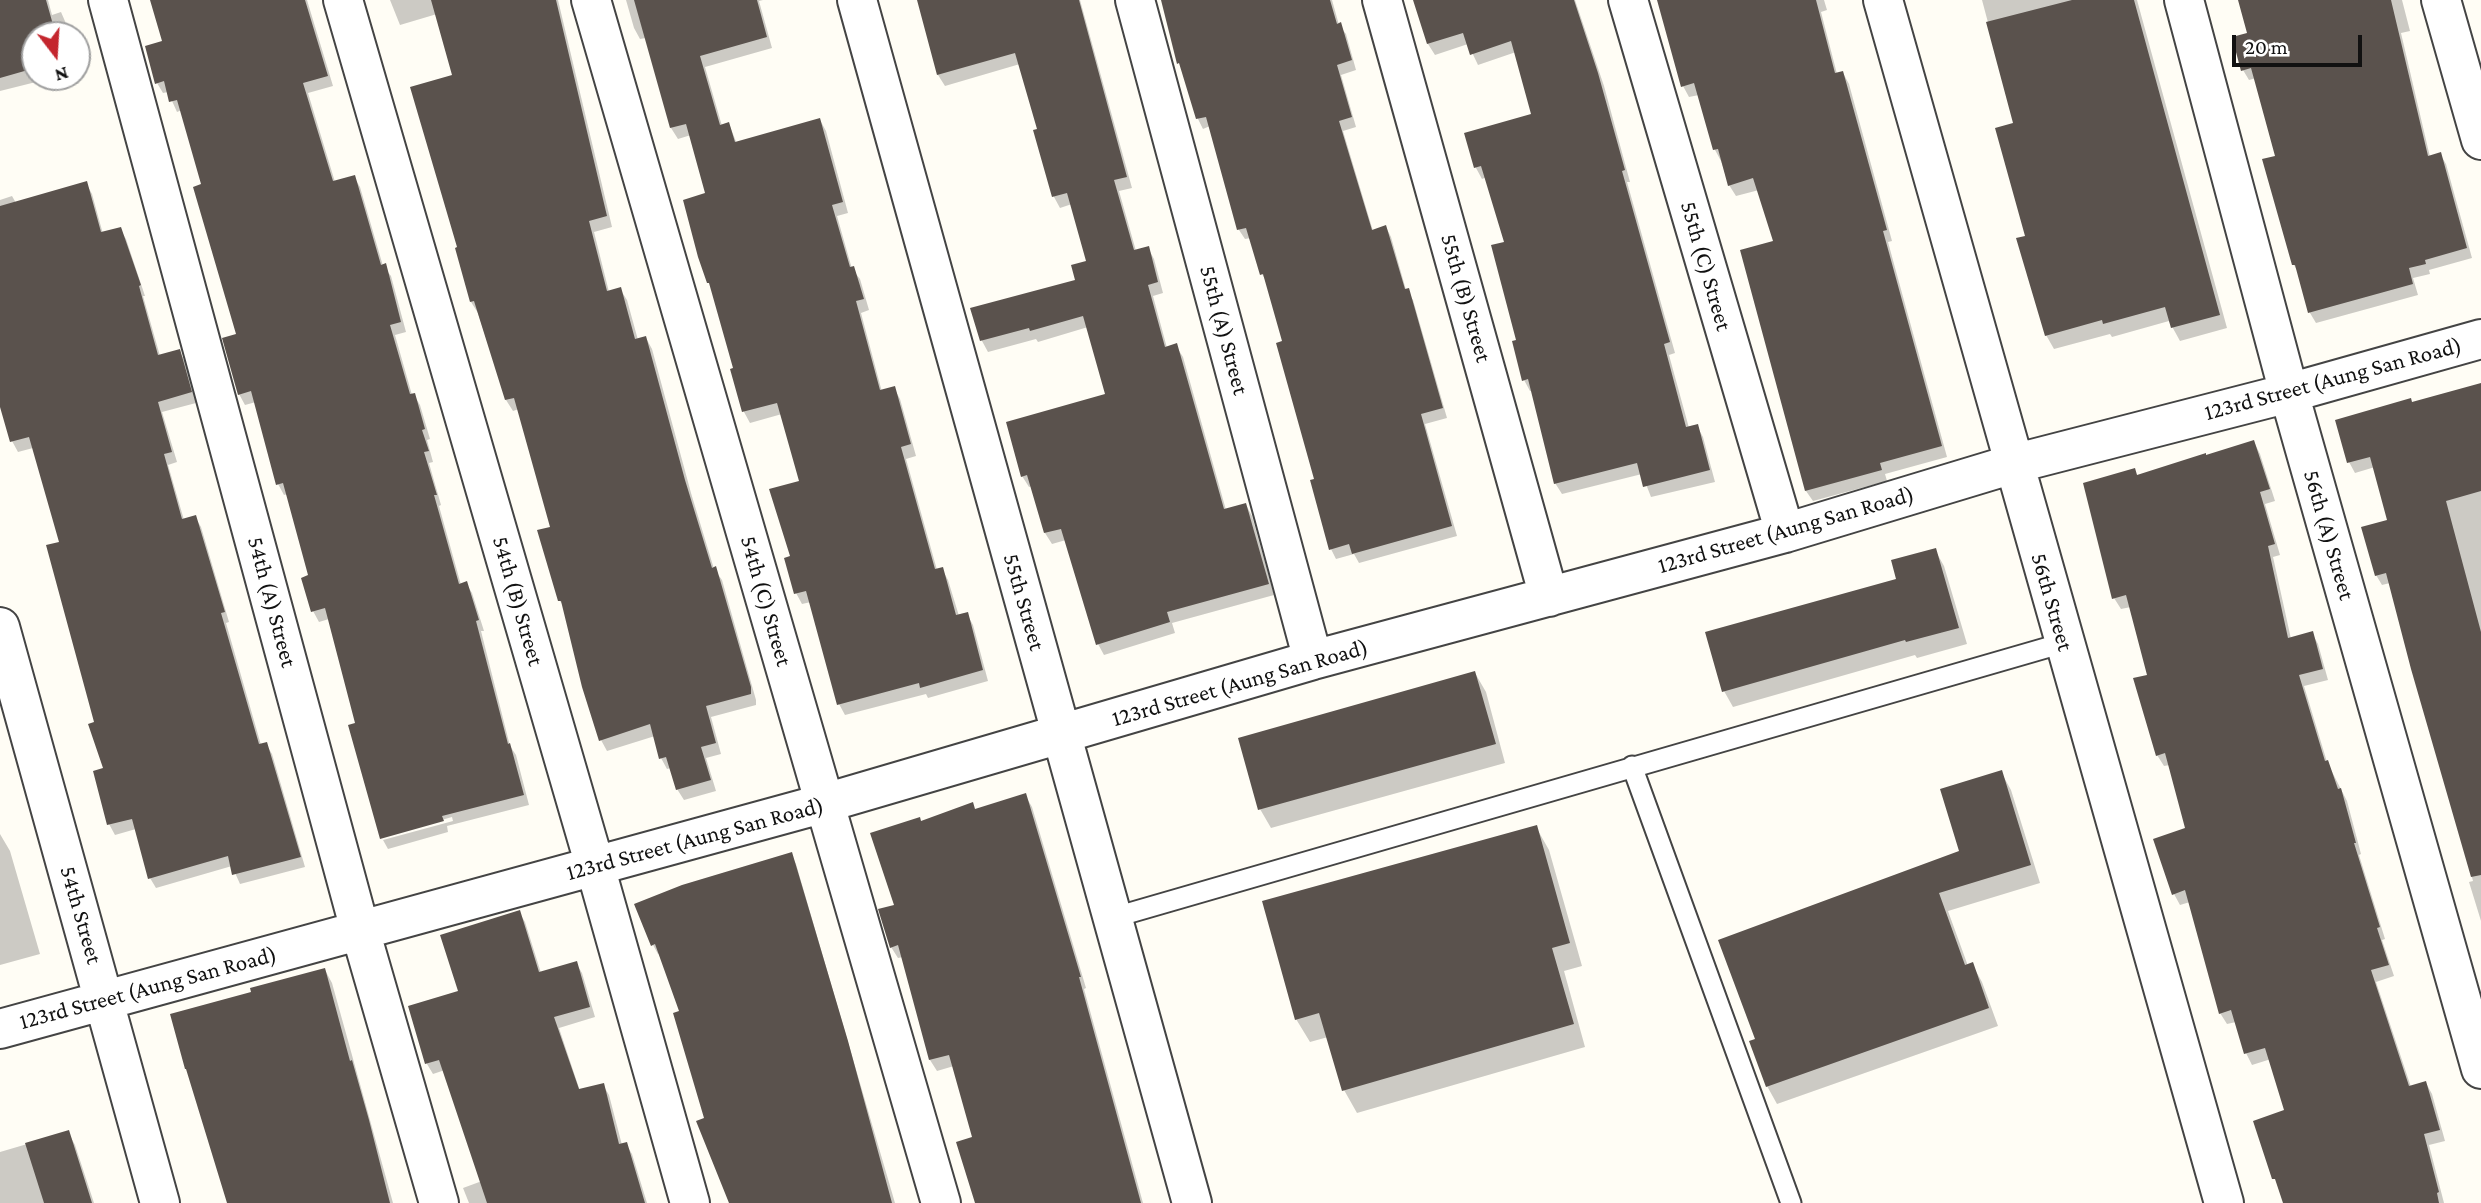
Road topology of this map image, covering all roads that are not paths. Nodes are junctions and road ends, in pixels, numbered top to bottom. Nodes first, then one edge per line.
1 (108, 0) edge
2 (342, 0) edge
3 (591, 0) edge
4 (857, 0) edge
5 (1135, 0) edge
6 (1382, 0) edge
7 (1628, 0) edge
8 (1883, 0) edge
9 (2184, 0) edge
10 (2441, 0) edge
11 (2481, 141) edge
12 (2481, 339) edge
13 (2289, 393) junction
14 (2013, 464) junction
15 (1784, 533) junction
16 (1549, 597) junction
17 (0, 627) edge
18 (2063, 643) junction
19 (1313, 660) junction
20 (1061, 735) junction
21 (1632, 766) junction
22 (825, 803) junction
23 (595, 866) junction
24 (1112, 918) junction
25 (360, 930) junction
26 (105, 1001) junction
27 (0, 1029) edge
28 (2481, 1069) edge
29 (160, 1203) edge
30 (439, 1203) edge
31 (690, 1203) edge
32 (941, 1203) edge
33 (1192, 1203) edge
34 (1791, 1203) edge
35 (2224, 1203) edge

1 - 25 street, 54th (A) Street
2 - 23 street, 54th (B) Street
3 - 22 street, 54th (C) Street
4 - 20 street, 55th Street
5 - 19 street, 55th (A) Street
6 - 16 street, 55th (B) Street
7 - 15 street, 55th (C) Street
8 - 14 street, 56th Street
9 - 13 street, 56th (A) Street
10 - 11 street
12 - 13 street, 123rd Street (Aung San Road)
13 - 14 street, 123rd Street (Aung San Road)
13 - 28 street, 56th (A) Street
14 - 15 street, 123rd Street (Aung San Road)
14 - 18 street, 56th Street
15 - 16 street, 123rd Street (Aung San Road)
16 - 19 street, 123rd Street (Aung San Road)
17 - 26 street, 54th Street
18 - 21 lane
18 - 35 street, 56th Street
19 - 20 street, 123rd Street (Aung San Road)
20 - 22 street, 123rd Street (Aung San Road)
20 - 24 street, 55th Street
21 - 24 lane
21 - 34 lane
22 - 23 street, 123rd Street (Aung San Road)
22 - 32 street, 54th (C) Street
23 - 25 street, 123rd Street (Aung San Road)
23 - 31 street, 54th (B) Street
24 - 33 street, 55th Street
25 - 26 street, 123rd Street (Aung San Road)
25 - 30 street, 54th (A) Street
26 - 27 street, 123rd Street (Aung San Road)
26 - 29 street, 54th Street

